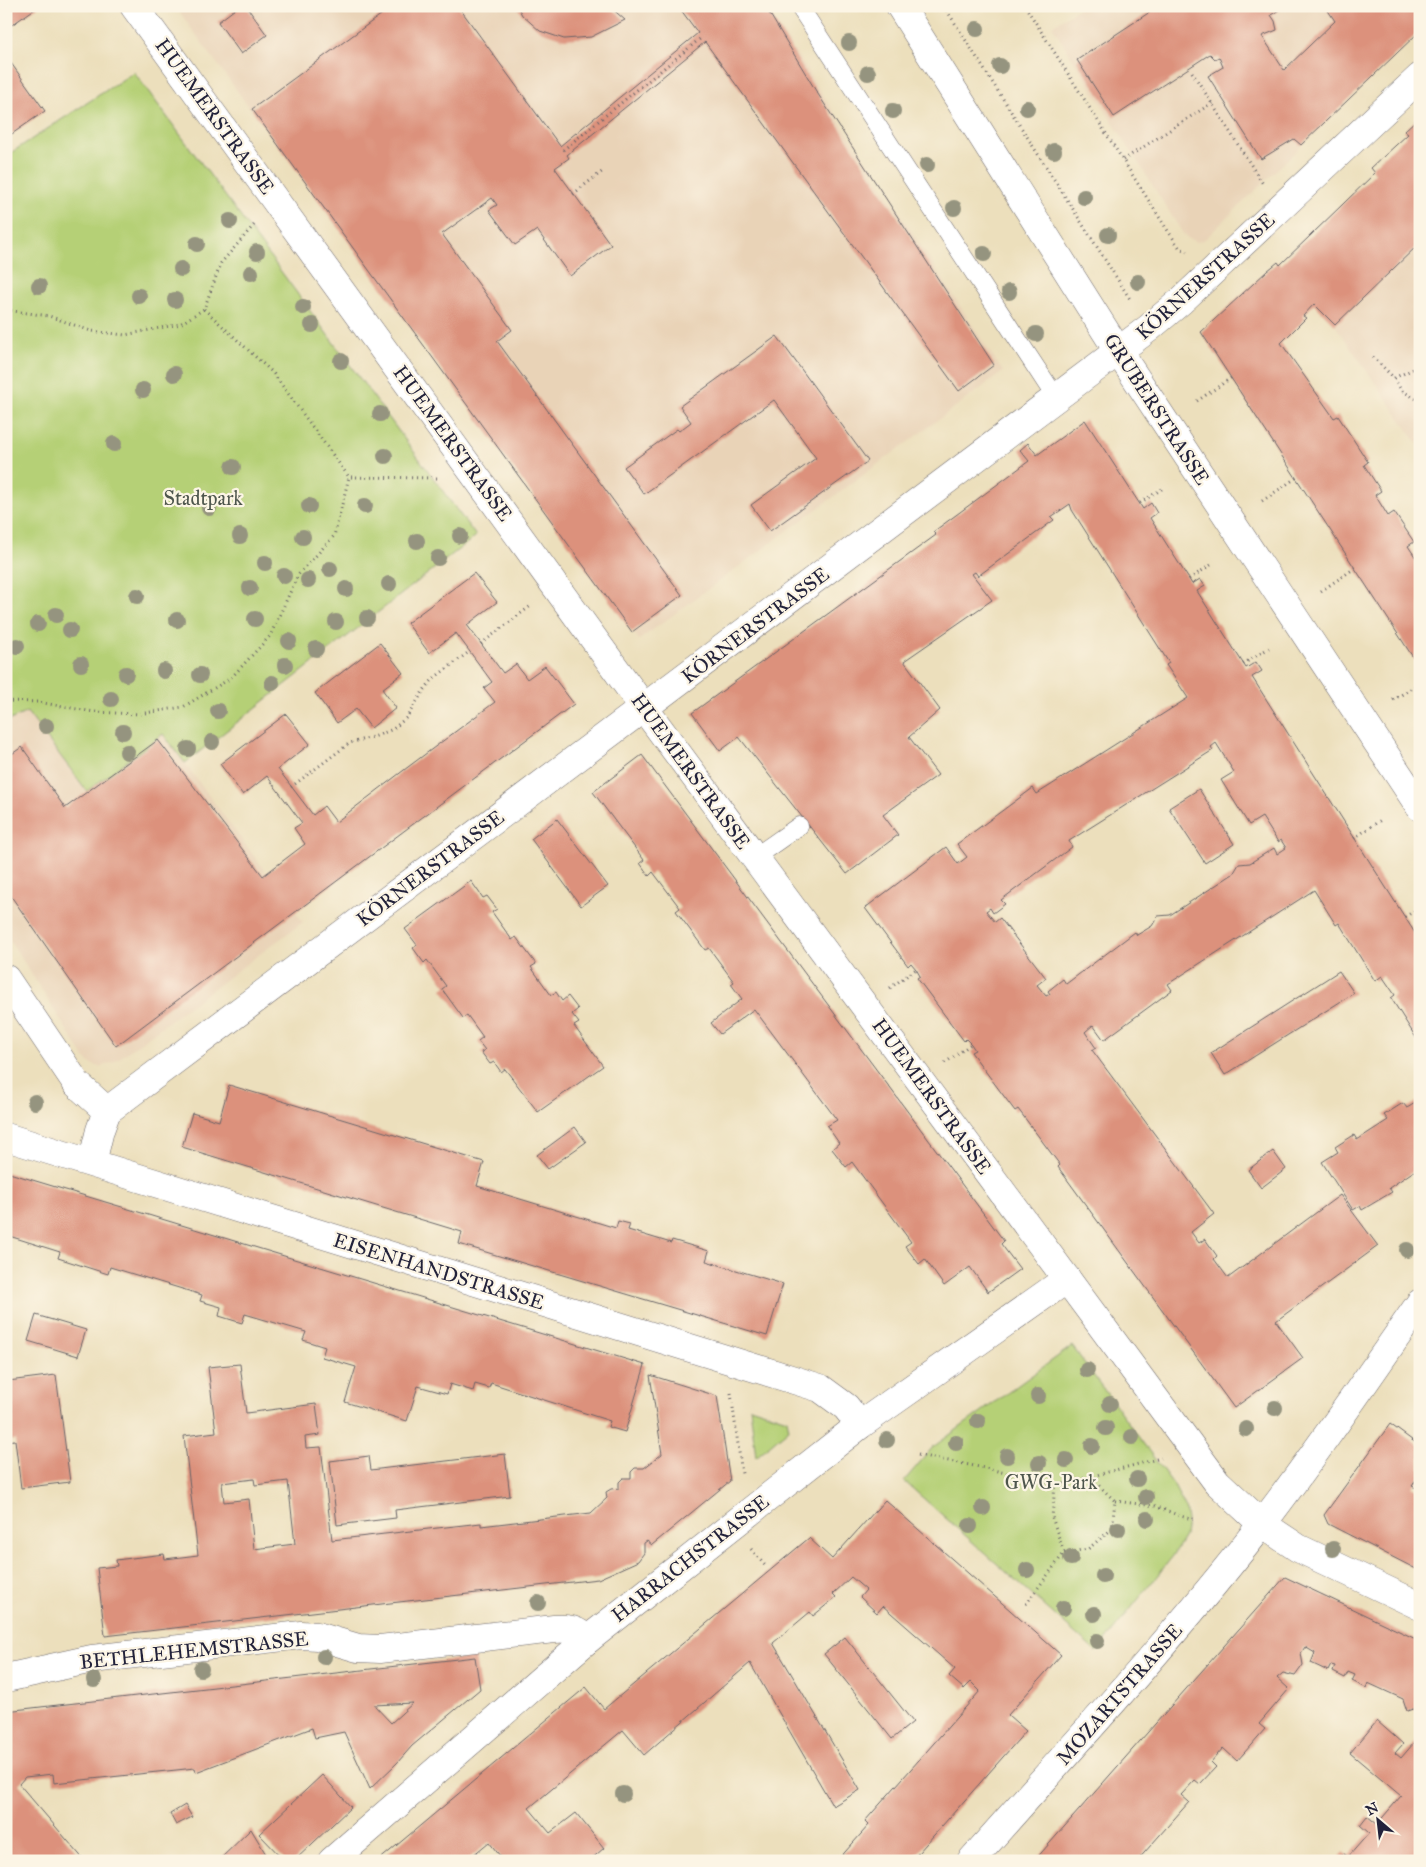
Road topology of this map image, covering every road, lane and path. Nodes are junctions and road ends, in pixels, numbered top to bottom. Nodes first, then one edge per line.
1 (134, 6) edge
2 (799, 6) edge
3 (900, 6) edge
4 (944, 6) edge
5 (1025, 6) edge
6 (702, 38) dead end
7 (1192, 72) dead end
8 (1420, 76) edge
9 (1212, 103) junction
10 (563, 150) dead end
11 (1123, 160) junction
12 (603, 171) dead end
13 (1266, 188) dead end
14 (573, 194) dead end
15 (255, 224) dead end
16 (1195, 252) dead end
17 (1130, 299) dead end
18 (204, 309) junction
19 (6, 310) edge
20 (1118, 351) junction
21 (1373, 357) dead end
22 (1420, 366) edge
23 (1231, 378) dead end
24 (1394, 378) junction
25 (1056, 398) junction
26 (1197, 401) dead end
27 (1420, 401) edge
28 (349, 477) junction
29 (443, 478) dead end
30 (1296, 478) dead end
31 (1165, 487) dead end
32 (1262, 501) dead end
33 (1140, 503) dead end
34 (1214, 563) dead end
35 (1355, 568) dead end
36 (1189, 579) dead end
37 (1321, 591) dead end
38 (534, 603) dead end
39 (481, 644) dead end
40 (1269, 648) dead end
41 (469, 652) dead end
42 (1243, 664) dead end
43 (1420, 683) edge
44 (1393, 700) dead end
45 (6, 701) edge
46 (644, 708) junction
47 (291, 787) dead end
48 (1420, 807) edge
49 (1381, 820) dead end
50 (799, 826) dead end
51 (1354, 838) dead end
52 (755, 857) junction
53 (1420, 908) edge
54 (1405, 918) dead end
55 (916, 969) dead end
56 (6, 978) edge
57 (890, 988) dead end
58 (970, 1044) dead end
59 (944, 1064) dead end
60 (107, 1111) junction
61 (6, 1137) edge
62 (92, 1163) junction
63 (1067, 1278) junction
64 (1420, 1303) edge
65 (730, 1388) dead end
66 (860, 1425) junction
67 (918, 1455) dead end
68 (1164, 1458) dead end
69 (742, 1474) dead end
70 (1089, 1476) junction
71 (1055, 1486) junction
72 (1115, 1502) junction
73 (1198, 1520) dead end
74 (1262, 1524) junction
75 (1064, 1554) junction
76 (1026, 1604) dead end
77 (1420, 1606) edge
78 (587, 1640) junction
79 (6, 1678) edge
80 (332, 1861) edge
81 (971, 1861) edge

1 - 46 street, HUEMERSTRASSE
2 - 25 lane
3 - 20 street, GRUBERSTRASSE
4 - 17 path
5 - 11 path
6 - 10 path
7 - 9 path
8 - 20 street, KÖRNERSTRASSE
9 - 11 path
9 - 13 path
11 - 16 path
12 - 14 path
15 - 18 path
18 - 19 path
18 - 28 path
20 - 25 street, KÖRNERSTRASSE
20 - 48 street, GRUBERSTRASSE
21 - 24 path
22 - 24 path
23 - 26 path
24 - 27 path
25 - 46 street, KÖRNERSTRASSE
28 - 29 path
28 - 45 path
30 - 32 path
31 - 33 path
34 - 36 path
35 - 37 path
38 - 39 path
40 - 42 path
41 - 47 path
43 - 44 path
46 - 52 street, HUEMERSTRASSE
46 - 60 street, KÖRNERSTRASSE
49 - 51 path
50 - 52 lane
52 - 63 street, HUEMERSTRASSE
53 - 54 path
55 - 57 path
56 - 60 street
58 - 59 path
60 - 62 street
61 - 62 street, EISENHANDSTRASSE
62 - 66 street, EISENHANDSTRASSE
63 - 66 street, HARRACHSTRASSE
63 - 74 street, HUEMERSTRASSE
64 - 74 street, MOZARTSTRASSE
65 - 69 path
66 - 78 street, HARRACHSTRASSE
67 - 71 path
68 - 70 path
70 - 71 path
70 - 72 path
71 - 75 path
72 - 73 path
72 - 75 path
74 - 77 street
74 - 81 street, MOZARTSTRASSE
75 - 76 path
78 - 79 street, BETHLEHEMSTRASSE
78 - 80 street, HARRACHSTRASSE

